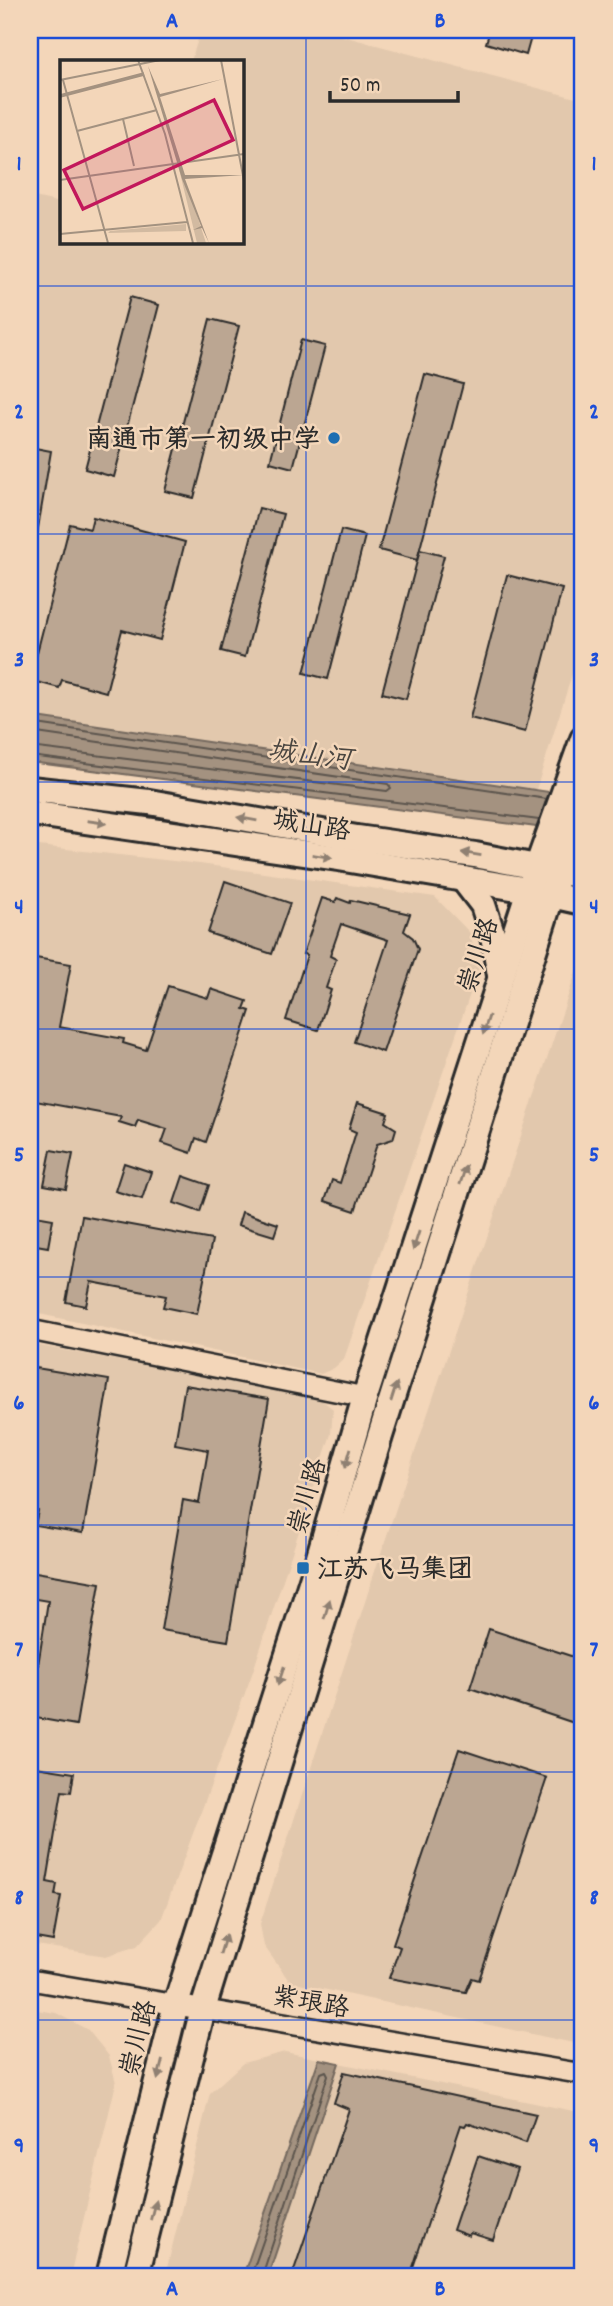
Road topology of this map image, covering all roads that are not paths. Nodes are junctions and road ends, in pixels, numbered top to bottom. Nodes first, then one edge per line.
1 (583, 739) edge
2 (577, 786) edge
3 (30, 789) edge
4 (30, 813) edge
5 (554, 871) edge
6 (463, 879) junction
7 (583, 902) edge
8 (501, 979) junction
9 (30, 1330) edge
10 (366, 1397) junction
11 (30, 1980) edge
12 (176, 2004) junction
13 (203, 2009) junction
14 (583, 2074) edge
15 (109, 2276) edge
16 (136, 2276) edge

1 - 2 main road, 崇川路
2 - 5 main road, 崇川路
5 -> 3 main road, 城山路
4 -> 6 main road, 城山路
5 - 6 main road, 城山路
5 - 7 main road, 城山路
5 - 8 main road, 崇川路
13 -> 5 main road, 崇川路
6 - 8 main road
8 -> 10 main road, 崇川路
9 - 10 street
10 -> 12 main road, 崇川路
11 - 12 street, 紫琅路
12 - 13 street, 紫琅路
12 -> 15 main road, 崇川路
13 - 14 street, 紫琅路
16 -> 13 main road, 崇川路

